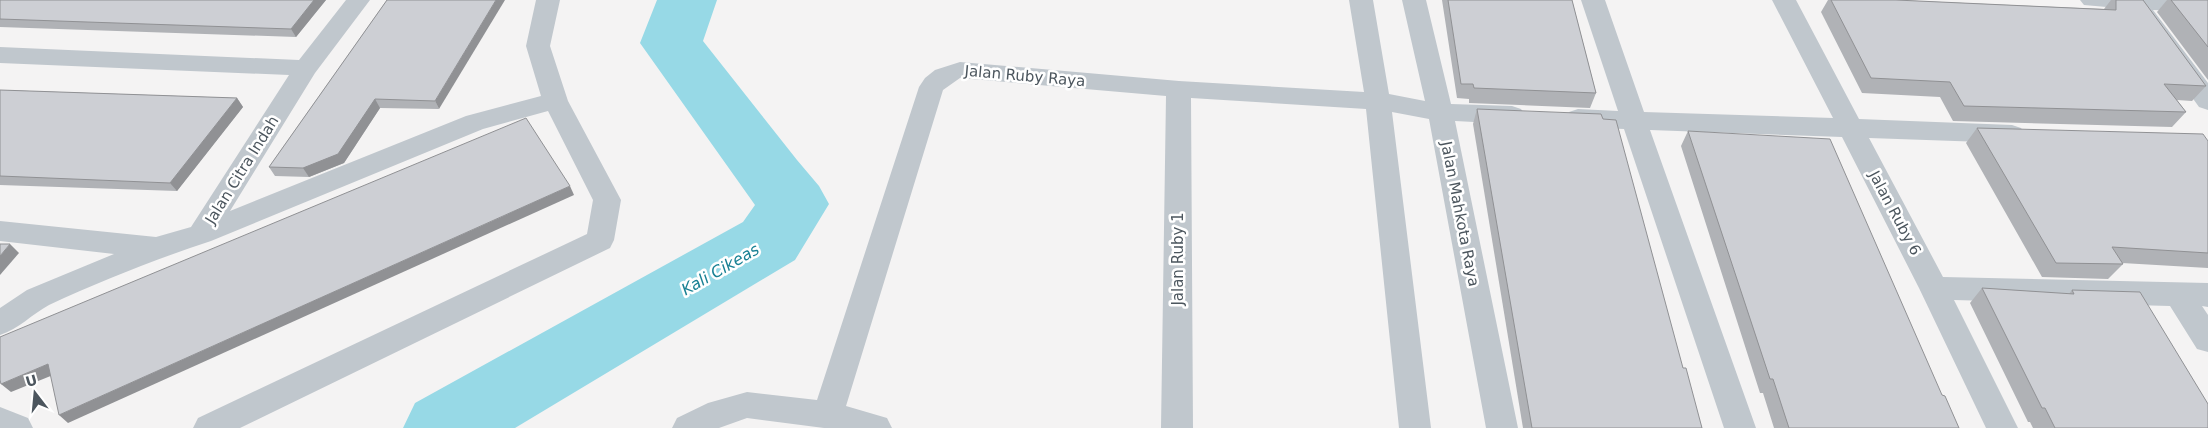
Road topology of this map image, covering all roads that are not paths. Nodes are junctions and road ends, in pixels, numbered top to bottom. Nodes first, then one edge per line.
1 (358, 0) edge
2 (548, 0) edge
3 (1361, 0) edge
4 (1414, 0) edge
5 (1592, 0) edge
6 (1784, 0) edge
7 (2092, 0) edge
8 (2134, 1) edge
9 (2208, 5) edge
10 (0, 55) edge
11 (306, 68) junction
12 (1179, 89) junction
13 (555, 101) junction
14 (1378, 101) junction
15 (2208, 101) edge
16 (1440, 112) junction
17 (1634, 121) junction
18 (1851, 129) junction
19 (2039, 134) edge
20 (0, 231) edge
21 (201, 234) junction
22 (157, 248) junction
23 (1934, 288) junction
24 (2178, 294) junction
25 (2208, 295) edge
26 (0, 324) edge
27 (2208, 340) edge
28 (828, 415) junction
29 (0, 421) edge
30 (17, 428) edge
31 (209, 428) edge
32 (688, 428) edge
33 (876, 428) edge
34 (1177, 428) edge
35 (1415, 428) edge
36 (1502, 428) edge
37 (1740, 428) edge
38 (2002, 428) edge

1 - 11 street, Jalan Citra Indah
2 - 13 street
3 - 14 street
4 - 16 street, Jalan Mahkota Raya
5 - 17 street
6 - 18 street, Jalan Ruby 6
7 - 8 street
8 - 9 street
8 - 15 street
10 - 11 street
11 - 21 street, Jalan Citra Indah
12 - 14 street, Jalan Ruby Raya
12 - 28 street, Jalan Ruby Raya
12 - 34 street, Jalan Ruby 1
13 - 21 street
13 - 31 street
14 - 16 street, Jalan Ruby Raya
14 - 35 street
16 - 17 street, Jalan Ruby Raya
16 - 36 street, Jalan Mahkota Raya
17 - 18 street, Jalan Ruby Raya
17 - 37 street
18 - 19 street, Jalan Ruby Raya
18 - 23 street, Jalan Ruby 6
20 - 22 street
21 - 22 street, Jalan Citra Indah
22 - 26 street, Jalan Citra Indah
23 - 24 street
23 - 38 street, Jalan Ruby 6
24 - 25 street
24 - 27 street
28 - 32 street
28 - 33 street
29 - 30 street

